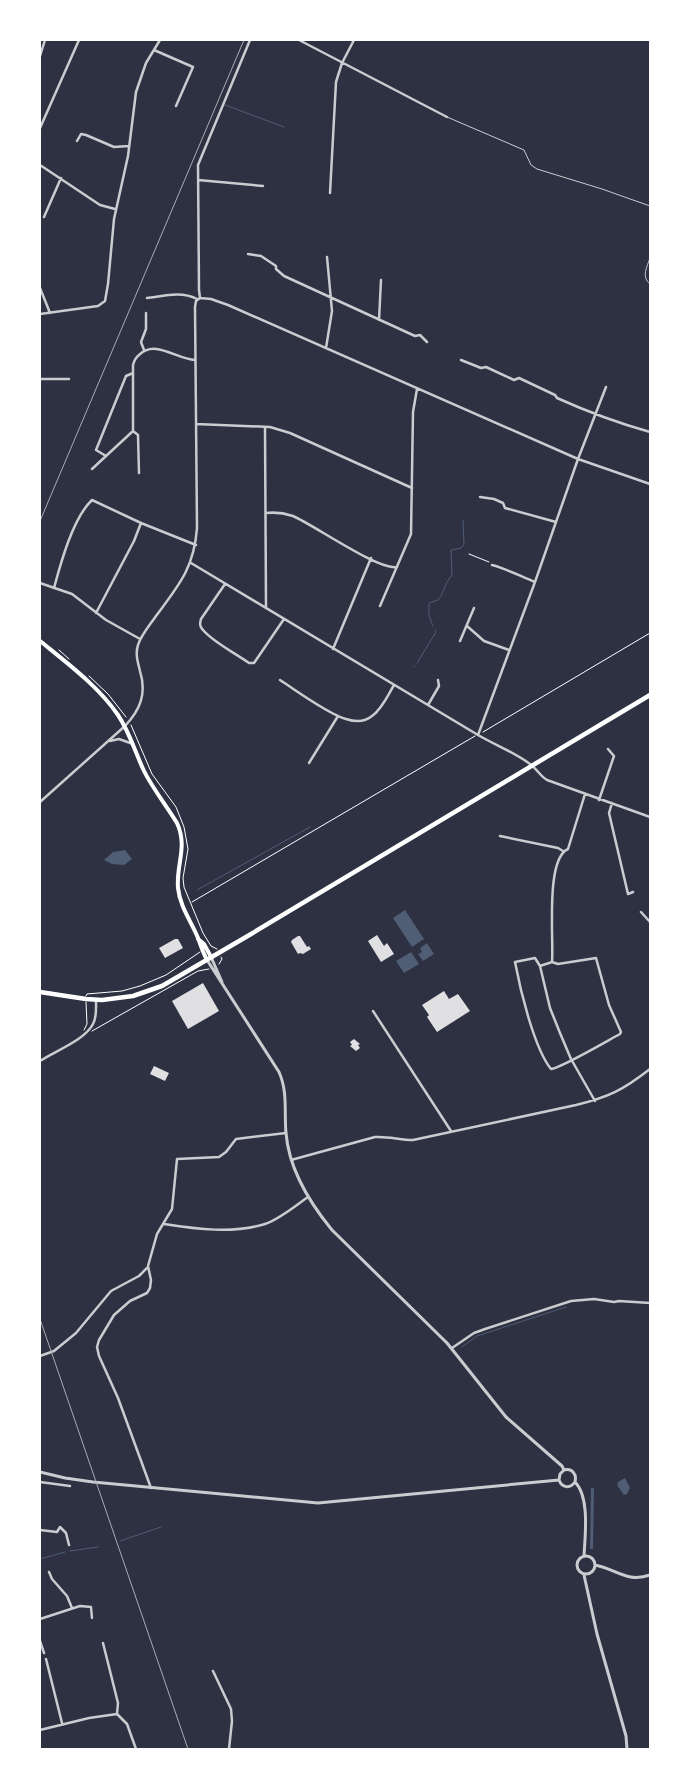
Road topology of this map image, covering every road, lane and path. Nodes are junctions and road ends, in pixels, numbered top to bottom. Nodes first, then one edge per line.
1 (46, 40) edge
2 (79, 40) edge
3 (160, 40) edge
4 (250, 40) edge
5 (299, 40) edge
6 (354, 40) edge
7 (154, 50) junction
8 (40, 56) edge
9 (342, 63) junction
10 (176, 106) dead end
11 (447, 117) joint
12 (40, 128) edge
13 (78, 141) dead end
14 (130, 146) junction
15 (40, 165) edge
16 (61, 178) junction
17 (198, 180) junction
18 (263, 186) dead end
19 (330, 192) dead end
20 (650, 206) edge
21 (115, 209) junction
22 (44, 217) dead end
23 (248, 254) dead end
24 (327, 257) dead end
25 (650, 258) edge
26 (381, 280) dead end
27 (650, 284) edge
28 (40, 288) edge
29 (146, 298) dead end
30 (199, 298) junction
31 (331, 298) junction
32 (50, 313) junction
33 (146, 313) dead end
34 (40, 314) edge
35 (379, 320) junction
36 (427, 342) dead end
37 (326, 348) junction
38 (144, 350) junction
39 (195, 360) junction
40 (461, 360) dead end
41 (132, 373) junction
42 (40, 379) edge
43 (68, 379) dead end
44 (606, 388) dead end
45 (417, 389) junction
46 (596, 415) junction
47 (196, 424) junction
48 (265, 427) junction
49 (133, 431) junction
50 (650, 432) edge
51 (106, 456) junction
52 (578, 459) junction
53 (92, 469) dead end
54 (139, 473) dead end
55 (650, 484) edge
56 (412, 488) junction
57 (480, 497) dead end
58 (266, 513) junction
59 (556, 522) junction
60 (141, 523) junction
61 (196, 545) junction
62 (469, 554) dead end
63 (371, 558) junction
64 (191, 563) junction
65 (492, 565) joint
66 (397, 567) junction
67 (535, 582) junction
68 (40, 584) edge
69 (225, 584) junction
70 (54, 588) junction
71 (380, 606) dead end
72 (474, 608) dead end
73 (266, 609) junction
74 (96, 613) junction
75 (284, 619) junction
76 (467, 626) junction
77 (650, 633) edge
78 (140, 639) junction
79 (40, 641) edge
80 (460, 641) dead end
81 (333, 649) junction
82 (509, 650) junction
83 (280, 680) dead end
84 (438, 680) dead end
85 (394, 685) junction
86 (650, 695) edge
87 (428, 705) junction
88 (338, 716) junction
89 (125, 726) junction
90 (478, 735) junction
91 (108, 742) junction
92 (134, 745) junction
93 (608, 749) dead end
94 (309, 763) dead end
95 (532, 765) junction
96 (585, 794) junction
97 (599, 800) junction
98 (40, 802) edge
99 (612, 803) junction
100 (650, 817) edge
101 (500, 836) dead end
102 (563, 851) junction
103 (632, 892) dead end
104 (641, 912) dead end
105 (650, 922) edge
106 (198, 939) junction
107 (211, 946) junction
108 (206, 948) junction
109 (201, 951) junction
110 (219, 954) junction
111 (209, 959) junction
112 (552, 962) junction
113 (221, 963) dead end
114 (540, 966) junction
115 (204, 970) dead end
116 (163, 976) dead end
117 (40, 992) edge
118 (96, 1000) junction
119 (373, 1011) dead end
120 (86, 1034) dead end
121 (571, 1059) junction
122 (40, 1061) edge
123 (650, 1069) edge
124 (595, 1101) junction
125 (451, 1132) junction
126 (286, 1133) junction
127 (291, 1160) junction
128 (308, 1197) junction
129 (164, 1224) junction
130 (148, 1266) junction
131 (650, 1302) edge
132 (452, 1348) junction
133 (40, 1356) edge
134 (564, 1470) junction
135 (40, 1472) edge
136 (559, 1480) junction
137 (40, 1482) edge
138 (575, 1482) junction
139 (70, 1486) dead end
140 (151, 1488) junction
141 (40, 1530) edge
142 (69, 1544) dead end
143 (584, 1556) junction
144 (595, 1565) junction
145 (49, 1572) dead end
146 (584, 1574) junction
147 (650, 1575) edge
148 (72, 1608) junction
149 (92, 1618) dead end
150 (40, 1619) edge
151 (40, 1641) edge
152 (103, 1643) dead end
153 (44, 1653) dead end
154 (46, 1659) dead end
155 (213, 1671) dead end
156 (117, 1714) junction
157 (62, 1724) junction
158 (40, 1730) edge
159 (136, 1749) edge
160 (229, 1749) edge
161 (627, 1749) edge

1 - 8 street
2 - 12 street
3 - 7 street
4 - 17 street
5 - 9 street
6 - 9 street
7 - 10 street
7 - 14 street
9 - 11 street
9 - 19 street
11 - 20 lane
13 - 14 street
14 - 21 street
15 - 16 street
16 - 21 street
16 - 22 street
17 - 18 street
17 - 30 street
21 - 32 street
23 - 31 street
24 - 31 street
25 - 27 lane
26 - 35 street
28 - 32 street
29 - 30 street
30 - 37 street
30 - 39 street
31 - 35 street
31 - 37 street
32 - 34 street
33 - 38 street
35 - 36 street
37 - 45 street
38 - 39 street
38 - 41 street
39 - 47 street
40 - 46 street
41 - 49 street
41 - 51 street
42 - 43 street
44 - 46 street
45 - 52 street
45 - 56 street
46 - 50 street
46 - 52 street
47 - 48 street
47 - 61 street
48 - 56 street
48 - 58 street
49 - 51 street
49 - 54 street
51 - 53 street
52 - 55 street
52 - 59 street
56 - 66 street
57 - 59 street
58 - 63 street
58 - 73 street
59 - 67 street
60 - 61 street
60 - 70 street
60 - 74 street
61 - 64 street
62 - 65 path
63 - 66 street
63 - 81 street
64 - 69 street
64 - 78 street
65 - 67 street
66 - 71 street
67 - 82 street
68 - 70 street
69 - 73 street
69 - 75 street
70 - 74 street
72 - 76 street
73 - 75 street
74 - 78 street
75 - 81 street
76 - 80 street
76 - 82 street
77 - 90 path
78 - 89 street
79 - 89 main road
81 - 85 street
82 - 90 street
83 - 88 street
84 - 87 street
85 - 87 street
85 - 88 street
86 - 95 main road
87 - 90 street
88 - 94 street
89 - 91 street
89 - 92 main road
90 - 95 street
90 - 107 path
91 - 92 street
91 - 98 street
92 - 106 main road
93 - 97 street
95 - 96 street
95 - 110 main road
96 - 97 street
96 - 102 street
97 - 99 street
99 - 100 street
99 - 103 street
101 - 102 street
102 - 112 street
104 - 105 street
106 - 108 main road
106 - 109 main road
107 - 108 path
107 - 110 path
108 - 111 main road
109 - 111 main road
109 - 116 path
110 - 111 main road
110 - 113 path
111 - 118 main road
111 - 126 street
112 - 114 street
112 - 121 street
114 - 121 street
114 - 121 street
115 - 120 path
117 - 118 main road
118 - 122 street
119 - 125 street
121 - 124 street
123 - 124 street
124 - 125 street
125 - 127 street
126 - 127 street
126 - 129 street
127 - 128 street
128 - 129 street
128 - 132 street
129 - 130 street
130 - 133 street
130 - 140 street
131 - 132 street
132 - 134 street
134 - 136 street
134 - 138 street
135 - 140 street
136 - 138 street
136 - 140 street
137 - 139 street
138 - 143 street
141 - 142 street
143 - 144 street
143 - 146 street
144 - 146 street
144 - 147 street
145 - 148 street
146 - 161 street
148 - 149 street
148 - 150 street
151 - 153 street
152 - 156 street
154 - 157 street
155 - 160 street
156 - 157 street
156 - 159 street
157 - 158 street

